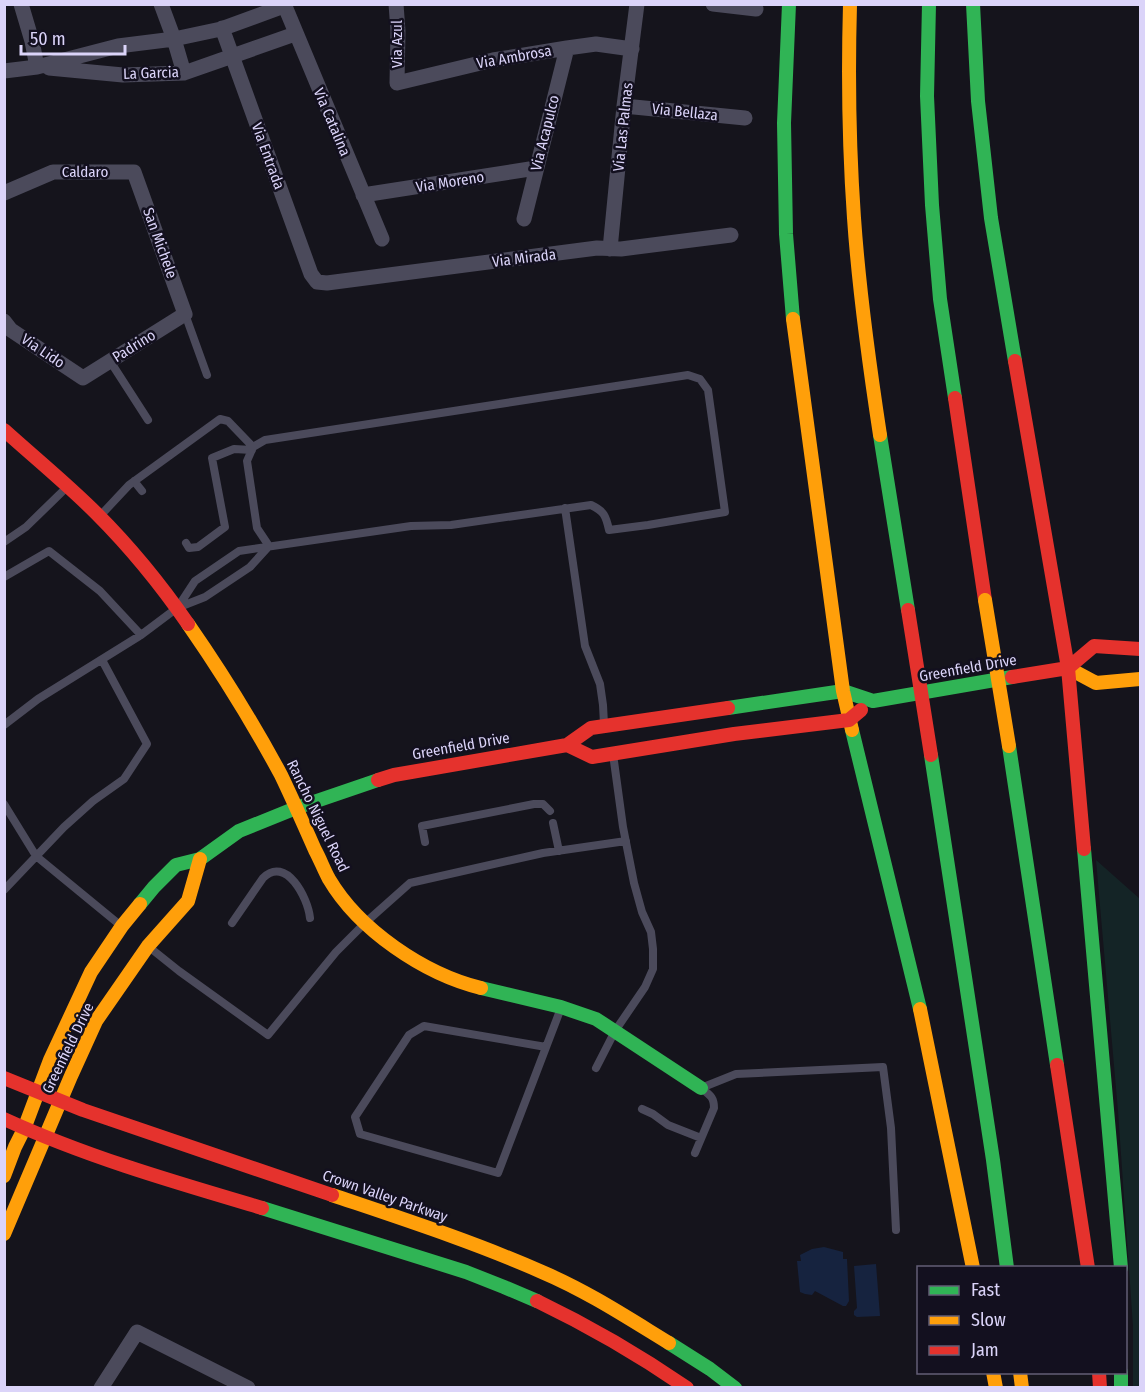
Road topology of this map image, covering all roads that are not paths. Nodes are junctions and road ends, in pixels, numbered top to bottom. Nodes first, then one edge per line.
1 (21, 4) edge
2 (161, 4) edge
3 (396, 4) edge
4 (637, 4) edge
5 (713, 4) edge
6 (789, 4) edge
7 (850, 4) edge
8 (929, 4) edge
9 (973, 4) edge
10 (284, 5) edge
11 (756, 9) dead end
12 (222, 28) junction
13 (295, 34) junction
14 (174, 39) junction
15 (567, 48) junction
16 (632, 49) junction
17 (233, 57) junction
18 (37, 67) junction
19 (4, 71) edge
20 (184, 73) junction
21 (397, 83) joint
22 (624, 106) junction
23 (745, 118) dead end
24 (536, 168) junction
25 (134, 172) joint
26 (4, 193) edge
27 (363, 195) junction
28 (524, 219) dead end
29 (730, 235) dead end
30 (382, 239) dead end
31 (610, 249) junction
32 (317, 282) joint
33 (185, 314) junction
34 (4, 321) edge
35 (110, 361) junction
36 (207, 375) dead end
37 (83, 378) joint
38 (148, 420) dead end
39 (4, 430) edge
40 (252, 449) junction
41 (134, 481) junction
42 (67, 487) junction
43 (142, 491) dead end
44 (566, 508) junction
45 (99, 517) junction
46 (4, 542) edge
47 (186, 543) dead end
48 (269, 546) junction
49 (4, 576) edge
50 (177, 608) junction
51 (141, 635) junction
52 (1140, 649) edge
53 (102, 660) junction
54 (1068, 668) junction
55 (1140, 679) edge
56 (843, 691) junction
57 (873, 700) junction
58 (849, 720) junction
59 (4, 725) edge
60 (604, 726) junction
61 (567, 745) junction
62 (613, 753) junction
63 (4, 804) edge
64 (296, 808) junction
65 (550, 811) dead end
66 (553, 824) dead end
67 (626, 841) junction
68 (425, 842) dead end
69 (559, 851) junction
70 (36, 856) junction
71 (200, 859) junction
72 (4, 890) edge
73 (310, 918) dead end
74 (232, 923) dead end
75 (365, 923) junction
76 (122, 926) junction
77 (148, 946) junction
78 (561, 1007) junction
79 (615, 1031) junction
80 (546, 1047) junction
81 (596, 1068) dead end
82 (4, 1078) edge
83 (701, 1088) junction
84 (38, 1093) junction
85 (60, 1101) junction
86 (642, 1110) dead end
87 (4, 1119) edge
88 (24, 1129) junction
89 (46, 1138) junction
90 (701, 1138) junction
91 (695, 1153) dead end
92 (4, 1176) edge
93 (896, 1230) dead end
94 (4, 1234) edge
95 (973, 1266) edge
96 (1007, 1266) edge
97 (1088, 1266) edge
98 (1121, 1266) edge
99 (246, 1387) edge
100 (101, 1388) edge
101 (687, 1388) edge
102 (735, 1388) edge

1 - 18 street
2 - 14 street
3 - 21 street, Via Azul
4 - 16 street, Via Las Palmas
5 - 11 street
6 - 56 main road
7 - 96 main road, bridge
8 - 97 main road, bridge
9 - 54 main road
10 - 12 street, La Garcia
10 - 13 street, Via Catalina
12 - 14 street, La Garcia
12 - 17 street, Via Entrada
13 - 17 street, La Garcia
13 - 27 street, Via Catalina
14 - 18 street, La Garcia
14 - 20 street
15 - 16 street, Via Ambrosa
15 - 21 street, Via Ambrosa
15 - 24 street, Via Acapulco
16 - 22 street, Via Las Palmas
17 - 20 street, La Garcia
17 - 32 street, Via Entrada
18 - 19 street, La Garcia
18 - 20 street, La Garcia
22 - 23 street, Via Bellaza
22 - 31 street, Via Las Palmas
24 - 27 street, Via Moreno
24 - 28 street, Via Acapulco
25 - 26 street, Caldaro
25 - 33 street, San Michele
27 - 30 street, Via Catalina
29 - 31 street, Via Mirada
31 - 32 street, Via Mirada
33 - 35 street, Padrino
33 - 36 lane
34 - 37 street, Via Lido
35 - 37 street, Padrino
35 - 38 lane
39 - 42 main road, Rancho Niguel Road
40 - 41 lane
40 - 44 lane
40 - 47 lane
40 - 48 lane
41 - 43 lane
41 - 45 lane
42 - 45 main road, Rancho Niguel Road
42 - 46 lane
44 - 48 lane
44 - 60 lane
45 - 50 main road, Rancho Niguel Road
48 - 50 lane
48 - 50 lane
49 - 51 lane
50 - 51 lane
50 - 64 main road, Rancho Niguel Road
51 - 53 lane
52 - 54 main road
53 - 59 lane
53 - 70 lane
54 - 55 main road
54 - 57 main road, Greenfield Drive
54 - 98 main road
56 - 57 main road, Greenfield Drive
56 - 58 main road
56 - 60 main road, Greenfield Drive
57 - 58 main road
58 - 62 main road, Greenfield Drive
58 - 95 main road
60 - 61 main road, Greenfield Drive
61 - 62 main road, Greenfield Drive
61 - 64 main road, Greenfield Drive
62 - 67 lane
63 - 70 lane
64 - 71 main road, Greenfield Drive
64 - 75 main road, Rancho Niguel Road
65 - 68 lane
66 - 69 lane
67 - 69 lane
67 - 79 lane
69 - 75 lane
70 - 72 lane
70 - 76 lane
71 - 76 main road, Greenfield Drive
71 - 77 main road, Greenfield Drive
73 - 74 lane
75 - 77 lane
75 - 78 main road, Rancho Niguel Road
76 - 84 main road, Greenfield Drive
77 - 85 main road, Greenfield Drive
78 - 79 main road, Rancho Niguel Road
78 - 80 lane
79 - 81 lane
79 - 83 main road, Rancho Niguel Road
80 - 80 lane
82 - 84 main road, Crown Valley Parkway
83 - 90 lane
83 - 93 lane
84 - 85 main road, Crown Valley Parkway
84 - 88 main road, Greenfield Drive
85 - 89 main road, Greenfield Drive
85 - 102 main road, Crown Valley Parkway
86 - 90 lane
87 - 88 main road
88 - 89 main road
88 - 92 main road, Greenfield Drive
89 - 94 main road, Greenfield Drive
89 - 101 main road
90 - 91 lane
99 - 100 street

